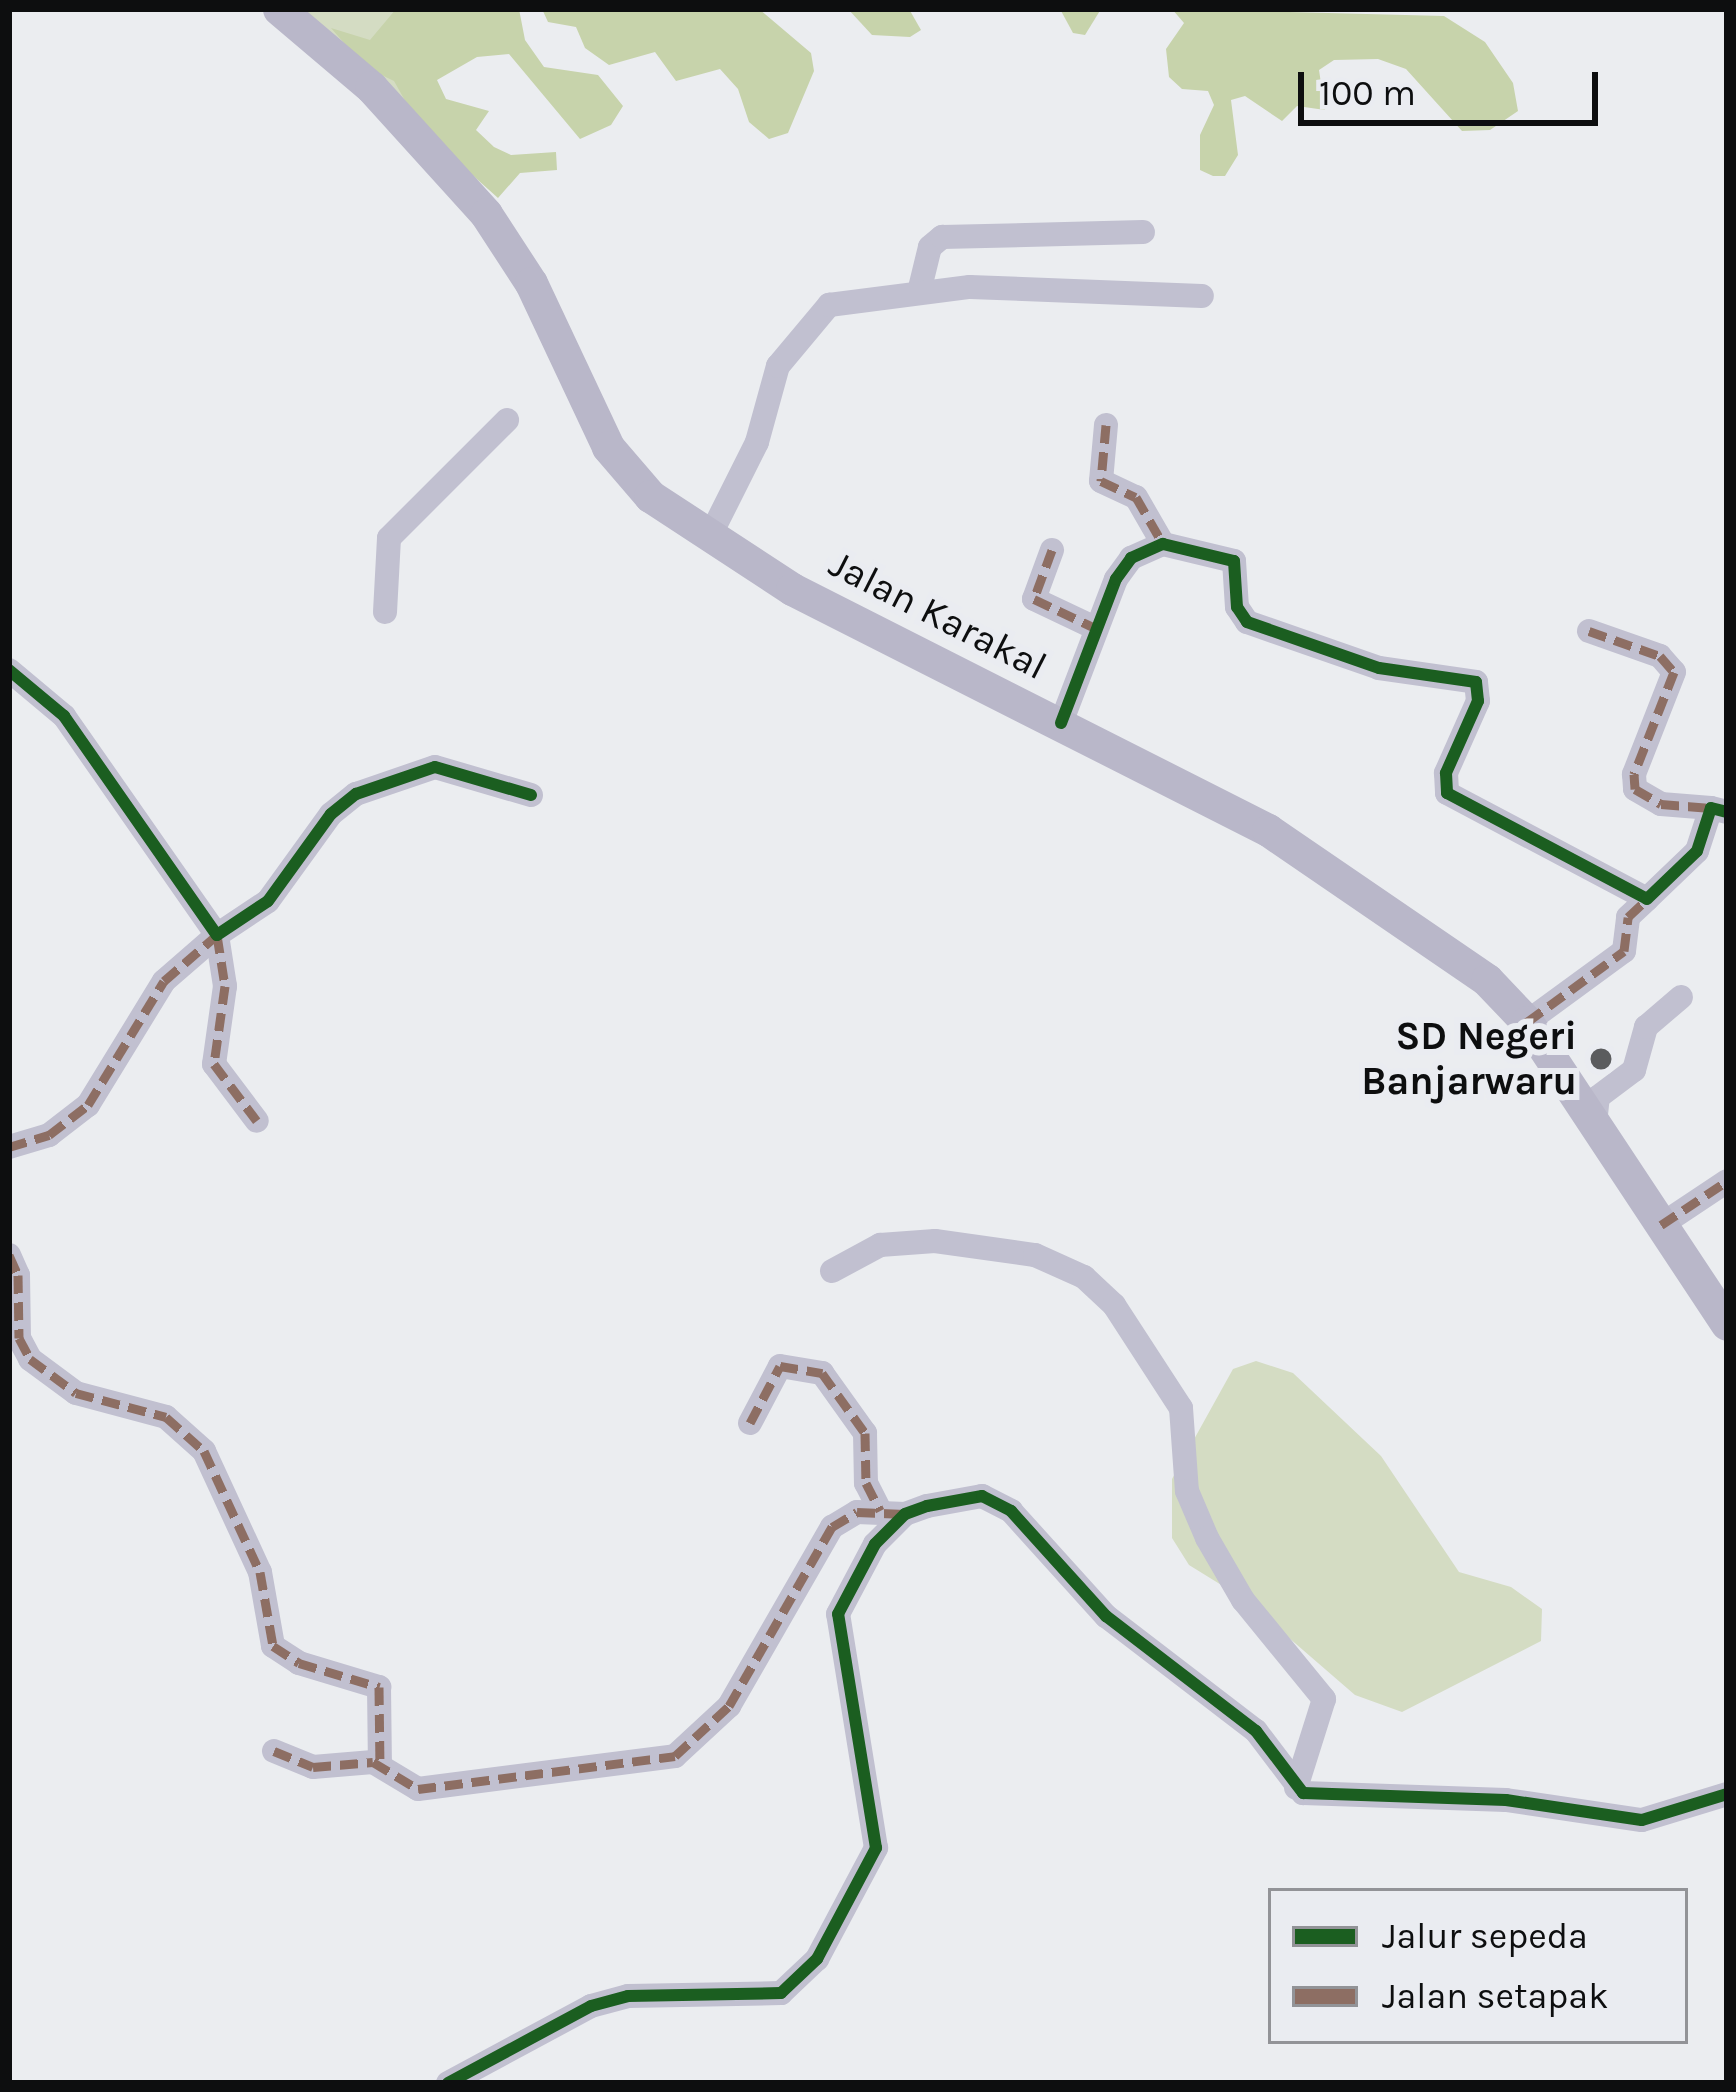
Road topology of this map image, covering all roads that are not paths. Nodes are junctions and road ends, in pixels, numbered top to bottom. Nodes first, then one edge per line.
1 (279, 9) edge
2 (1143, 232) dead end
3 (919, 292) junction
4 (1202, 296) dead end
5 (507, 420) dead end
6 (1106, 425) dead end
7 (709, 538) junction
8 (1163, 544) junction
9 (1052, 550) dead end
10 (385, 612) dead end
11 (1095, 628) junction
12 (1589, 631) dead end
13 (9, 670) edge
14 (1060, 724) junction
15 (531, 795) dead end
16 (1719, 810) edge
17 (1647, 899) junction
18 (217, 935) junction
19 (1681, 997) dead end
20 (1527, 1022) junction
21 (256, 1121) dead end
22 (1594, 1124) junction
23 (9, 1147) edge
24 (1727, 1181) edge
25 (1661, 1226) junction
26 (9, 1255) edge
27 (832, 1271) dead end
28 (1727, 1324) edge
29 (750, 1424) dead end
30 (892, 1512) junction
31 (274, 1751) dead end
32 (380, 1765) junction
33 (1296, 1788) junction
34 (1727, 1794) edge
35 (448, 2083) edge

1 - 7 main road, Jalan Karakal
2 - 3 street
3 - 4 street
3 - 7 street
5 - 10 street
6 - 8 street
7 - 14 main road, Jalan Karakal
8 - 11 street
8 - 17 street
9 - 11 street
11 - 14 street
12 - 16 street
13 - 18 street
14 - 20 main road, Jalan Karakal
15 - 18 street
16 - 17 street
17 - 20 street
18 - 21 street
18 - 23 street
19 - 22 street
20 - 22 main road, Jalan Karakal
22 - 25 main road, Jalan Karakal
24 - 25 street
25 - 28 main road, Jalan Karakal
26 - 32 street
27 - 33 street
29 - 30 street
30 - 32 street
30 - 33 street
30 - 35 street
31 - 32 street
33 - 34 street

